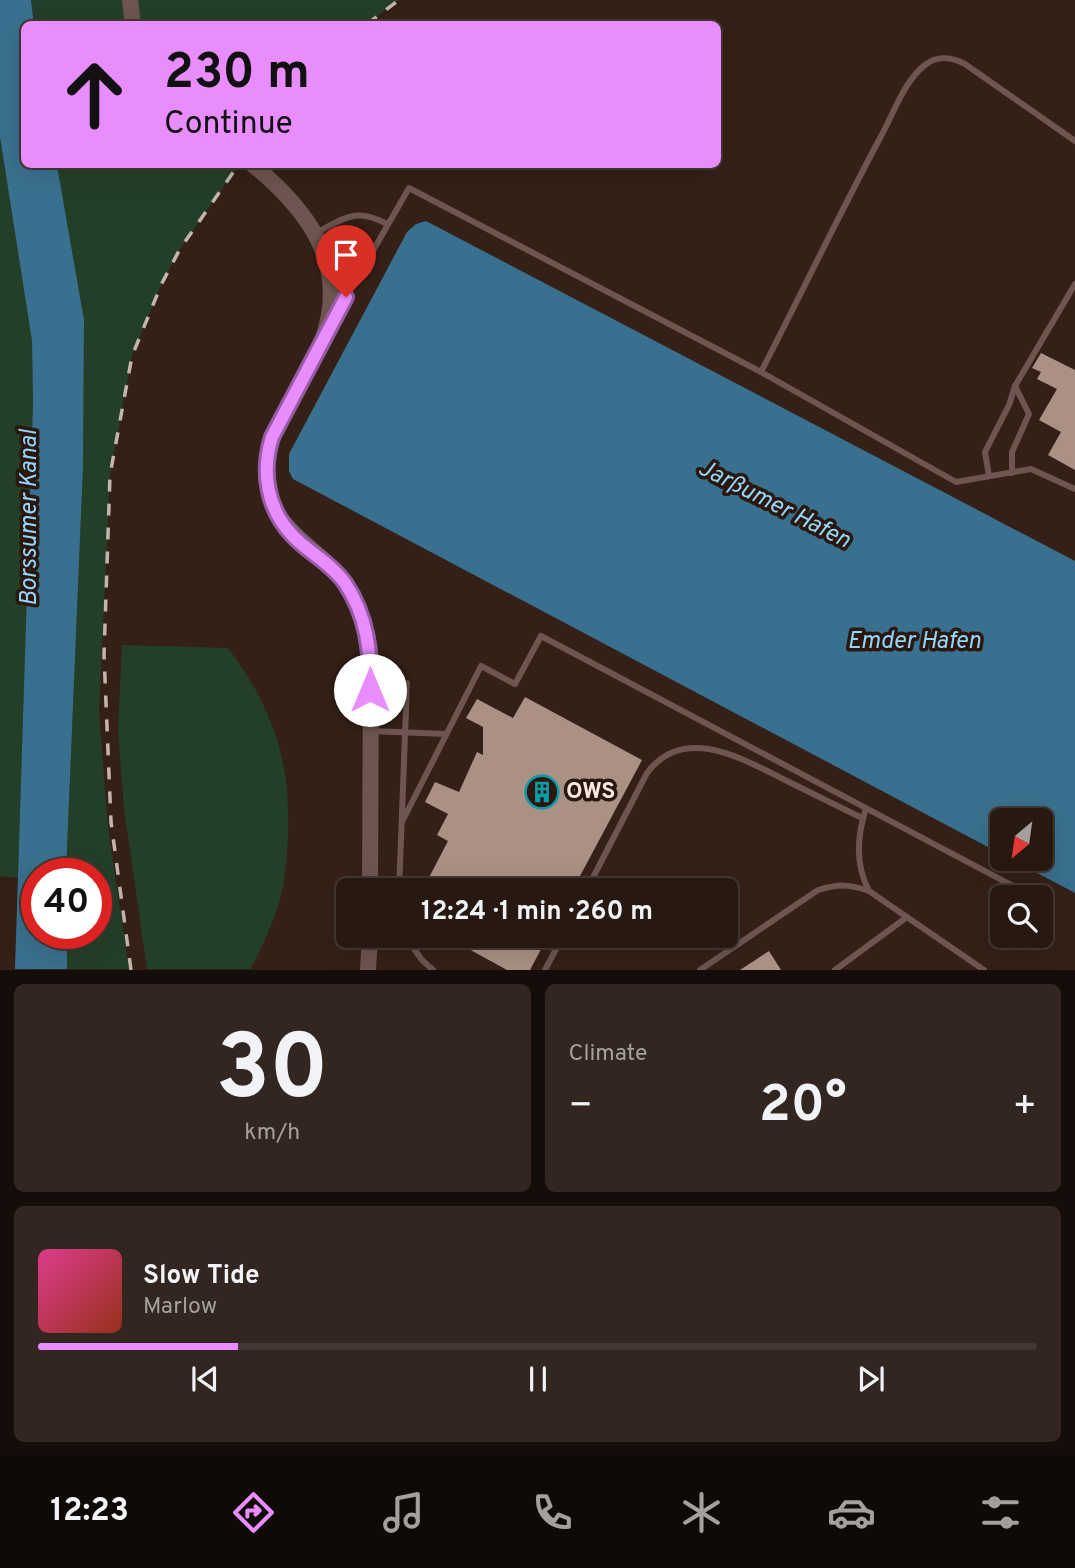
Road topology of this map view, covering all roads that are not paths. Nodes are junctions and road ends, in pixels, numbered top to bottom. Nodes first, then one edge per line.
1 (130, 0) edge
2 (133, 21) edge
3 (1075, 141) edge
4 (256, 168) edge
5 (387, 224) junction
6 (316, 233) junction
7 (1075, 284) edge
8 (323, 337) junction
9 (761, 372) junction
10 (1015, 386) junction
11 (1012, 472) junction
12 (989, 476) junction
13 (1075, 489) edge
14 (407, 683) dead end
15 (370, 731) junction
16 (405, 732) junction
17 (446, 734) junction
18 (866, 808) junction
19 (862, 818) junction
20 (402, 822) junction
21 (370, 878) edge
22 (400, 878) edge
23 (593, 878) edge
24 (1011, 885) edge
25 (869, 891) junction
26 (907, 917) junction
27 (370, 948) edge
28 (414, 948) edge
29 (557, 948) edge
30 (369, 970) edge
31 (433, 970) edge
32 (545, 970) edge
33 (701, 970) edge
34 (835, 970) edge
35 (984, 970) edge

1 - 2 street
3 - 9 lane
4 - 6 street
5 - 6 lane
5 - 8 lane
5 - 9 lane
6 - 8 street
7 - 10 lane
8 - 15 street
9 - 12 lane
10 - 11 lane
10 - 12 lane
11 - 12 lane
11 - 13 lane
14 - 16 lane
15 - 16 lane
15 - 21 street
16 - 17 lane
16 - 20 lane
17 - 18 lane
17 - 20 lane
18 - 19 lane
18 - 24 lane
19 - 23 lane
19 - 25 lane
20 - 22 lane
25 - 26 lane
25 - 33 lane
26 - 34 lane
26 - 35 lane
27 - 30 street
28 - 31 lane
29 - 32 lane

